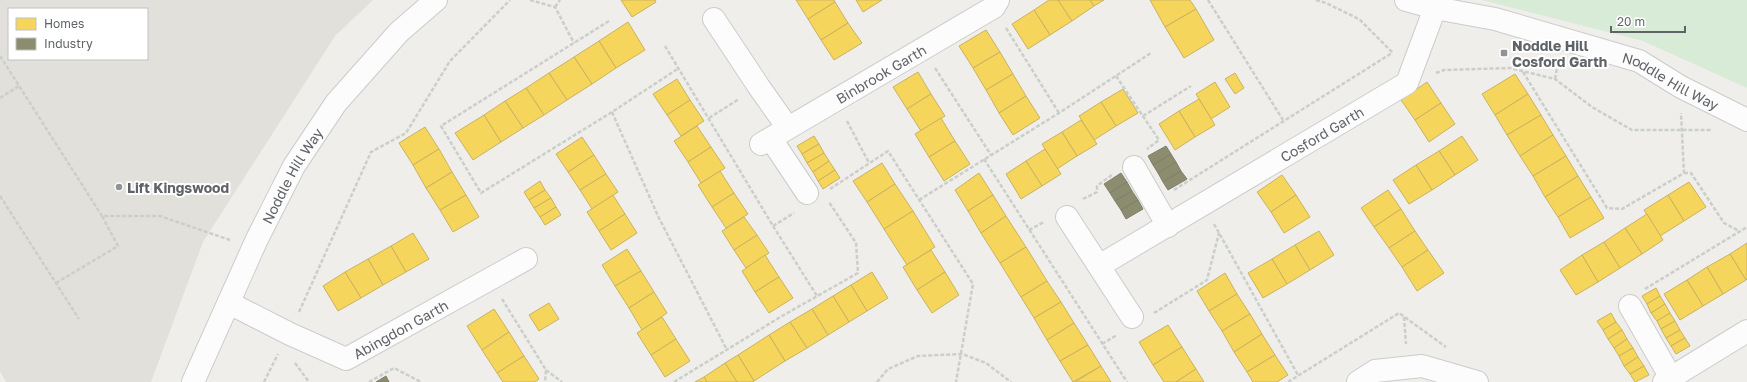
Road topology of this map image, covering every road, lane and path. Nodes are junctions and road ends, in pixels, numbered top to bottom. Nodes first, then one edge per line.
1 (436, 0) edge
2 (510, 0) edge
3 (530, 0) edge
4 (560, 0) edge
5 (1208, 0) edge
6 (1316, 0) edge
7 (1406, 0) edge
8 (996, 3) edge
9 (555, 7) junction
10 (1435, 8) junction
11 (714, 20) dead end
12 (609, 21) dead end
13 (574, 43) junction
14 (666, 46) dead end
15 (923, 49) junction
16 (1151, 53) dead end
17 (1392, 53) junction
18 (0, 56) edge
19 (1413, 66) junction
20 (679, 68) junction
21 (1522, 71) junction
22 (1116, 76) junction
23 (18, 86) junction
24 (1191, 86) dead end
25 (759, 87) junction
26 (1681, 87) junction
27 (0, 98) edge
28 (836, 100) junction
29 (612, 112) junction
30 (1059, 113) junction
31 (1143, 116) junction
32 (709, 118) junction
33 (1283, 120) junction
34 (1747, 120) edge
35 (1718, 130) dead end
36 (1682, 131) junction
37 (773, 137) junction
38 (1146, 149) dead end
39 (888, 151) dead end
40 (991, 155) junction
41 (984, 159) junction
42 (869, 163) dead end
43 (1125, 169) joint
44 (1684, 173) junction
45 (807, 193) dead end
46 (0, 196) edge
47 (828, 200) dead end
48 (919, 200) junction
49 (1154, 202) junction
50 (1203, 204) junction
51 (1064, 213) junction
52 (102, 216) junction
53 (1168, 226) junction
54 (1747, 227) edge
55 (1029, 230) junction
56 (1739, 231) junction
57 (1219, 233) junction
58 (257, 239) junction
59 (526, 259) dead end
60 (1099, 266) junction
61 (490, 279) junction
62 (56, 283) junction
63 (817, 296) junction
64 (229, 303) junction
65 (1630, 306) joint
66 (79, 319) dead end
67 (1134, 322) junction
68 (1747, 331) edge
69 (290, 334) junction
70 (1102, 344) junction
71 (727, 350) junction
72 (962, 354) junction
73 (546, 370) junction
74 (1298, 376) dead end
75 (1667, 380) edge
76 (193, 382) edge
77 (264, 382) edge
78 (369, 382) edge
79 (421, 382) edge
80 (545, 382) edge
81 (562, 382) edge
82 (674, 382) edge
83 (877, 382) edge
84 (956, 382) edge
85 (1011, 382) edge
86 (1127, 382) edge
87 (1358, 382) edge
88 (1477, 382) edge

1 - 58 street, Noddle Hill Way
2 - 69 path
3 - 9 path
4 - 9 path
5 - 33 path
6 - 17 path
7 - 10 street, Noddle Hill Way
8 - 15 street, Binbrook Garth
8 - 30 path
9 - 13 path
10 - 19 street, Cosford Garth
10 - 26 street, Noddle Hill Way
11 - 25 street
12 - 13 path
13 - 29 path
14 - 20 path
15 - 28 street, Binbrook Garth
15 - 40 path
16 - 22 path
17 - 19 path
17 - 33 path
18 - 23 path
19 - 21 path
19 - 50 street, Cosford Garth
20 - 29 path
20 - 32 path
21 - 36 path
21 - 44 path
22 - 30 path
22 - 31 path
23 - 27 path
23 - 52 path
24 - 31 path
25 - 32 path
25 - 37 street
26 - 34 street, Noddle Hill Way
26 - 36 path
28 - 37 street, Binbrook Garth
28 - 42 path
29 - 71 path
30 - 40 path
31 - 38 path
32 - 63 path
33 - 49 path
35 - 36 path
36 - 44 path
37 - 45 street
39 - 48 path
40 - 41 path
41 - 48 path
41 - 55 path
43 - 49 street
43 - 51 path
44 - 56 path
46 - 62 path
47 - 63 path
48 - 72 path
49 - 53 street
50 - 53 street, Cosford Garth
50 - 57 path
51 - 55 path
51 - 60 street
52 - 58 path
52 - 62 path
53 - 60 street, Cosford Garth
54 - 56 path
55 - 70 path
56 - 65 path
57 - 67 path
57 - 74 path
58 - 64 street, Noddle Hill Way
59 - 61 street, Abingdon Garth
60 - 67 street
61 - 69 street, Abingdon Garth
61 - 73 path
62 - 66 path
63 - 71 path
64 - 69 street, Abingdon Garth
64 - 76 street, Noddle Hill Way
65 - 75 street
67 - 70 path
68 - 75 street
69 - 77 path
70 - 86 path
71 - 82 path
72 - 83 path
72 - 84 path
72 - 85 path
73 - 80 path
73 - 81 path
78 - 79 path
87 - 88 street

